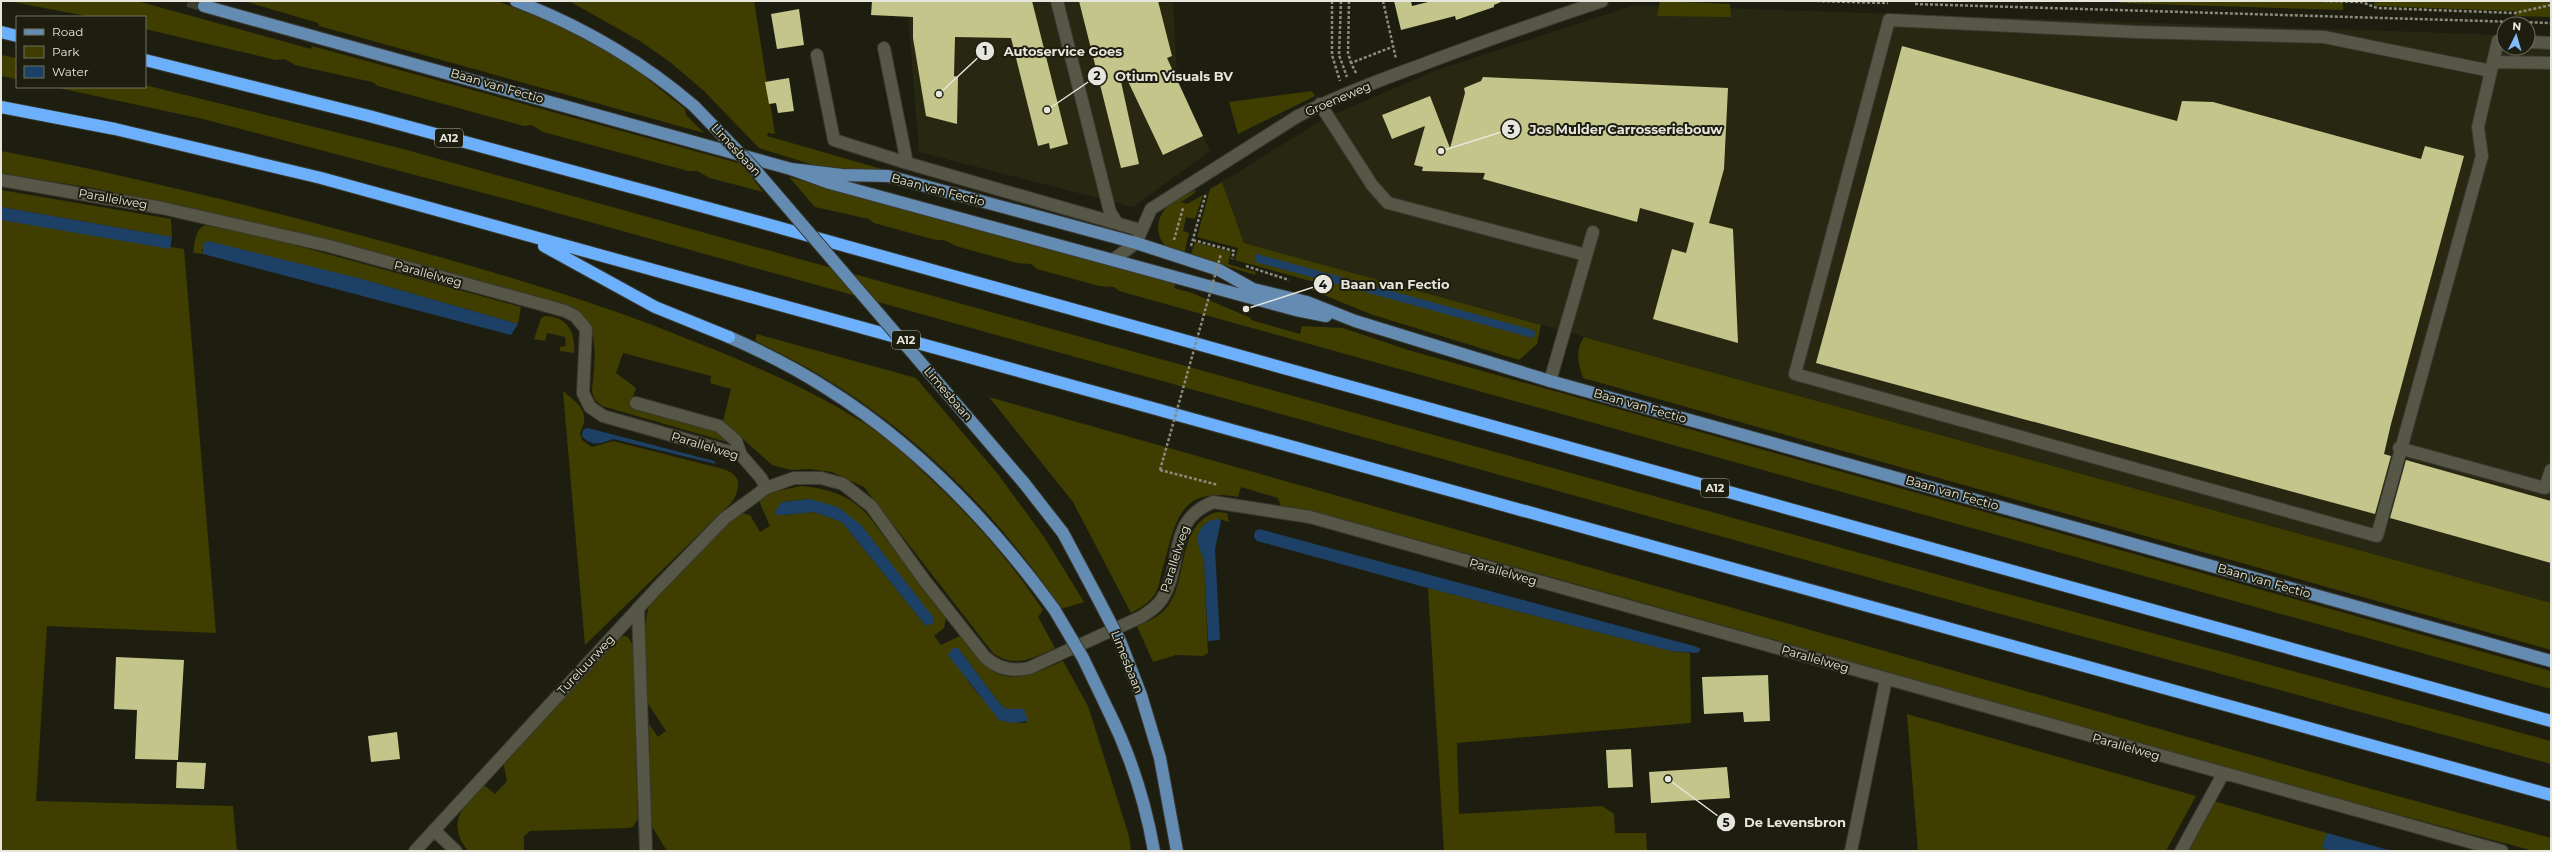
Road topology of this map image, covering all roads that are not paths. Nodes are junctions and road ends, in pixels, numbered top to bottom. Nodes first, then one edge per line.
1 (516, 1) edge
2 (1057, 1) edge
3 (1602, 1) edge
4 (204, 6) tunnel mouth
5 (1, 32) edge
6 (16, 36) edge
7 (2536, 42) edge
8 (2551, 43) edge
9 (884, 48) dead end
10 (2496, 49) edge
11 (817, 55) dead end
12 (146, 60) edge
13 (2551, 63) edge
14 (2492, 66) junction
15 (1320, 104) junction
16 (1, 107) edge
17 (907, 163) junction
18 (791, 168) junction
19 (1, 180) edge
20 (1117, 223) junction
21 (1140, 230) junction
22 (1592, 232) dead end
23 (526, 236) junction
24 (1136, 243) junction
25 (1586, 255) junction
26 (1114, 259) junction
27 (1355, 321) junction
28 (730, 336) joint
29 (1550, 381) junction
30 (636, 403) dead end
31 (2400, 448) junction
32 (741, 455) junction
33 (2551, 470) edge
34 (766, 488) junction
35 (638, 608) junction
36 (2551, 661) edge
37 (1886, 679) junction
38 (2551, 720) edge
39 (2223, 774) junction
40 (2551, 795) edge
41 (434, 830) junction
42 (415, 851) edge
43 (456, 851) edge
44 (646, 851) edge
45 (1154, 851) edge
46 (1176, 851) edge
47 (1851, 851) edge
48 (2181, 851) edge
49 (2502, 851) edge

1 - 46 main road, Limesbaan, bridge
2 - 20 street
3 - 15 street, Groeneweg
4 - 18 main road, Baan van Fectio
5 - 6 highway
7 - 8 street
9 - 17 street
10 - 14 street
11 - 17 street
12 - 38 highway, A12
13 - 14 street
14 - 31 street
14 - 31 street
15 - 21 street, Groeneweg
15 - 25 street
16 - 23 highway, A12
17 - 20 street
18 - 24 main road, Baan van Fectio
18 - 26 main road, Baan van Fectio
19 - 32 street, Parallelweg
20 - 21 street
21 - 24 street, Groeneweg
22 - 25 street
23 - 28 highway, A12
23 - 40 highway, A12
24 - 26 street
24 - 27 main road, Baan van Fectio
25 - 29 street
26 - 27 main road, Baan van Fectio
27 - 29 main road, Baan van Fectio
28 - 45 main road, bridge
29 - 36 main road, Baan van Fectio
30 - 32 street
31 - 33 street
32 - 34 street, Parallelweg
34 - 35 street, Tureluurweg
34 - 37 street, Parallelweg
35 - 41 street, Tureluurweg
35 - 44 street
37 - 39 street, Parallelweg
37 - 47 street
39 - 48 street
39 - 49 street, Parallelweg
41 - 42 street, Tureluurweg
41 - 43 street

